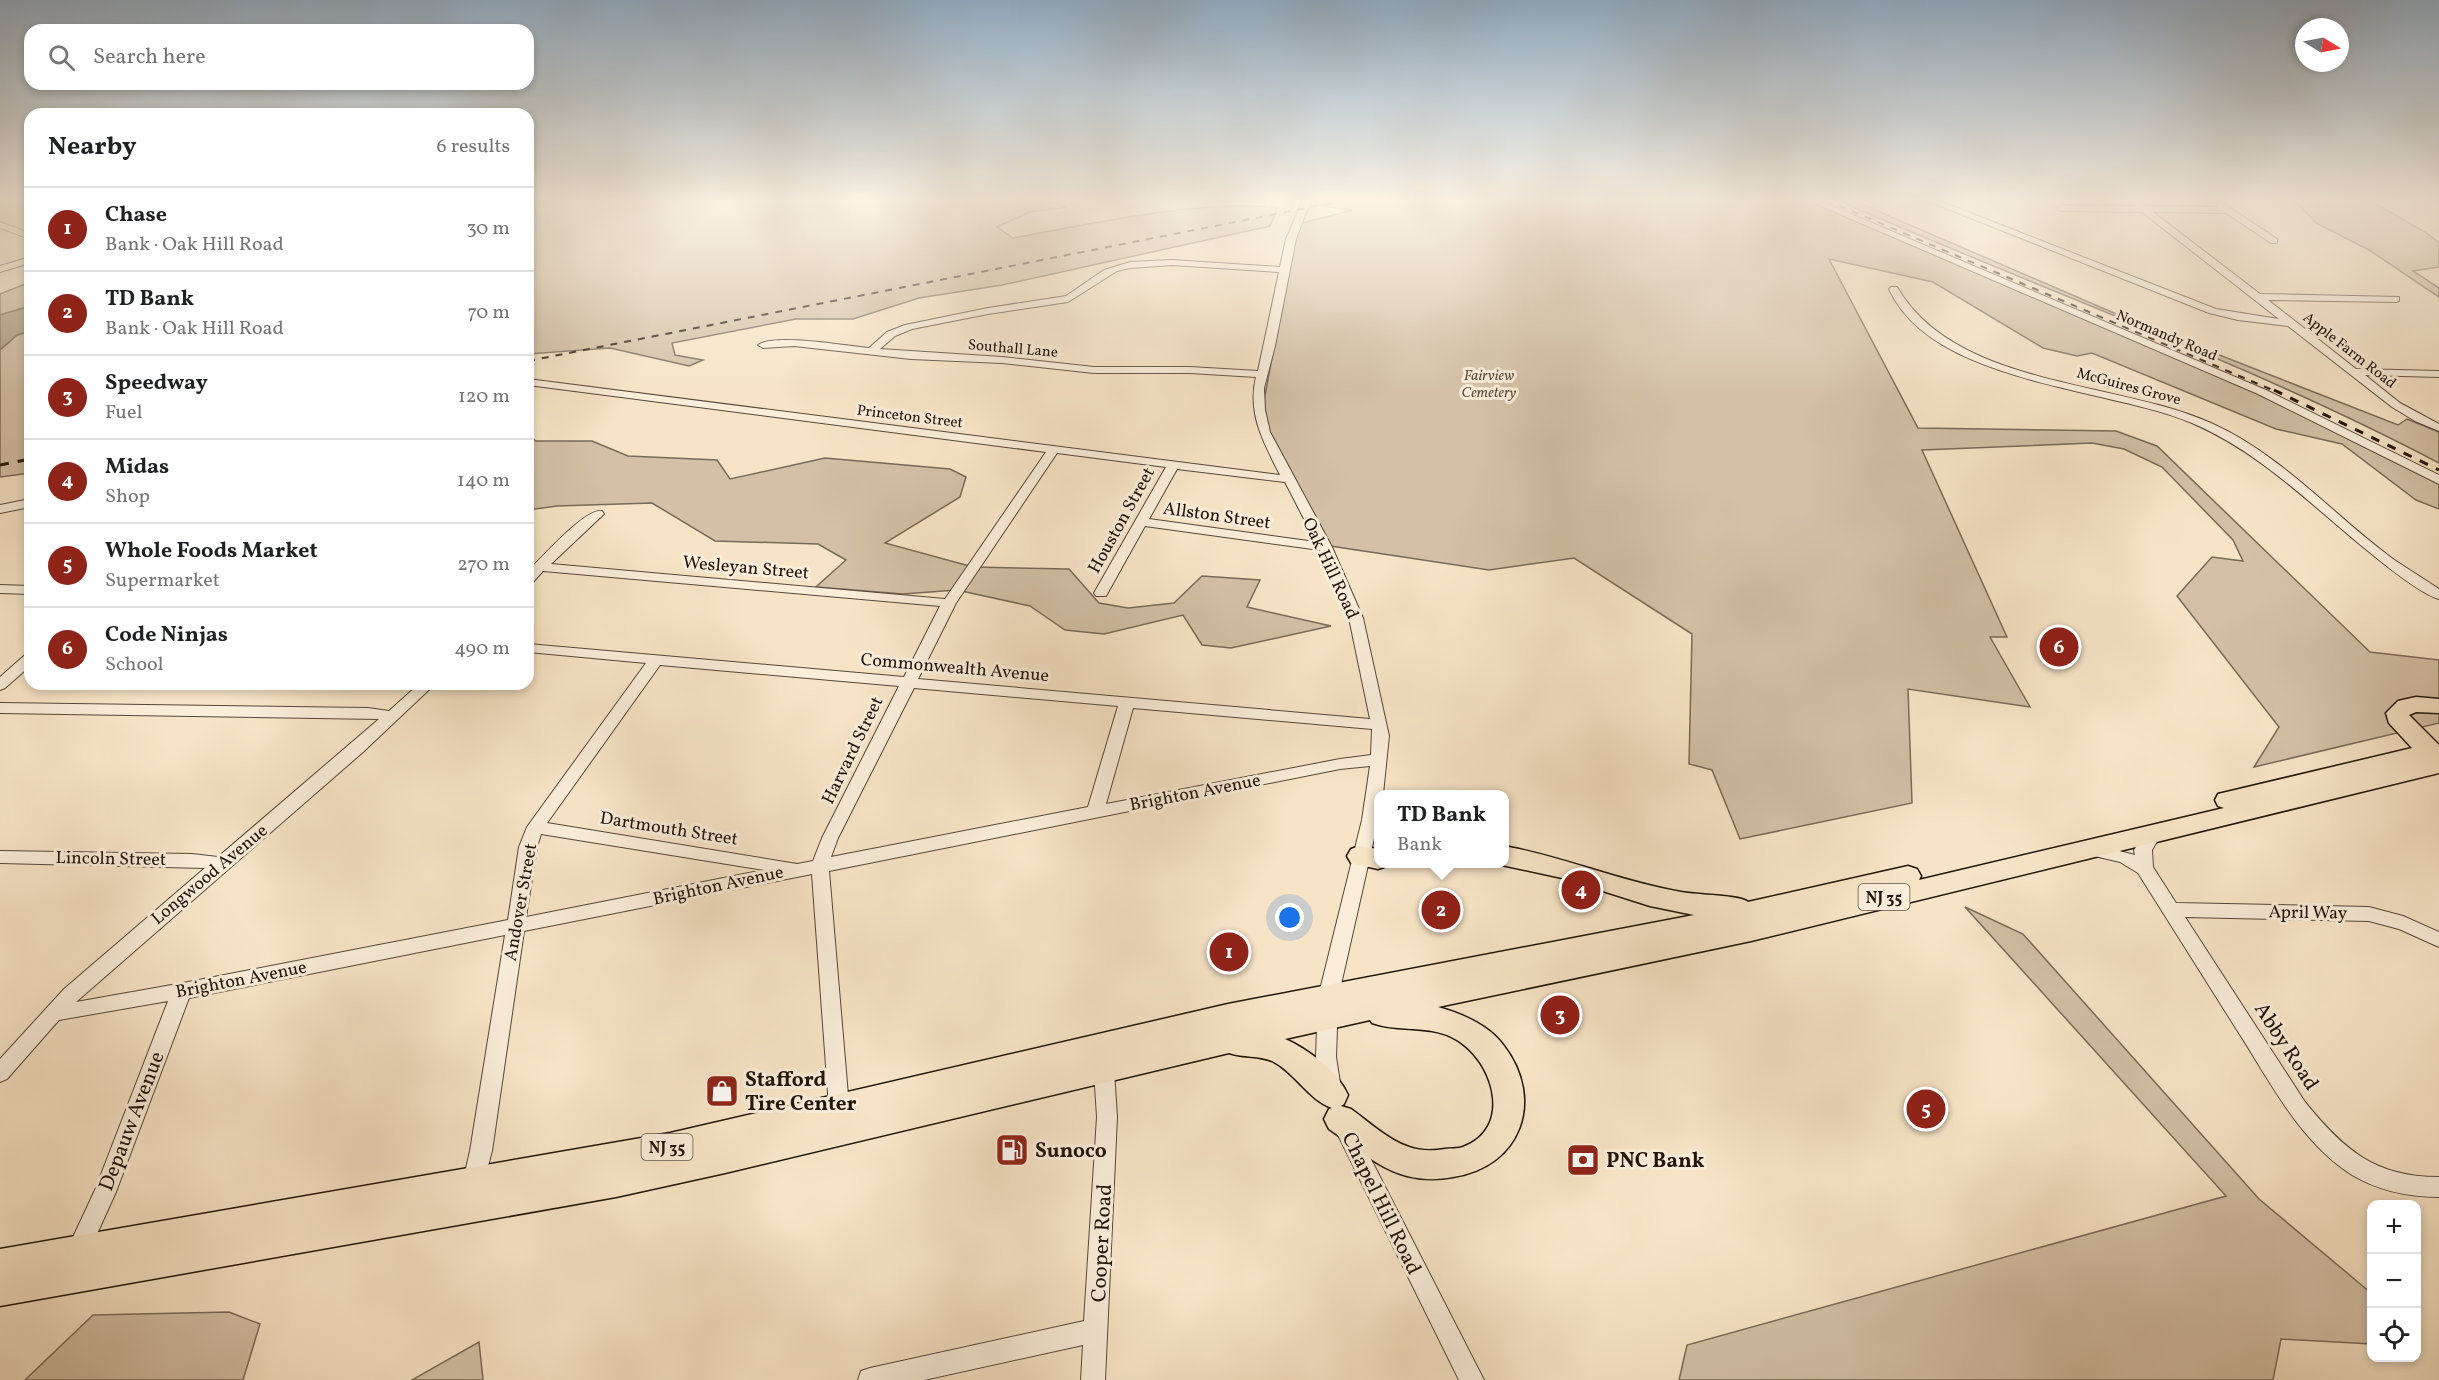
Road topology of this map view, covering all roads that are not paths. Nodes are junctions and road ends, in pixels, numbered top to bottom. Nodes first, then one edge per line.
1 (15, 264) edge
2 (1137, 264) edge
3 (1176, 264) edge
4 (1285, 264) edge
5 (1962, 264) edge
6 (2094, 264) edge
7 (2215, 264) edge
8 (0, 269) edge
9 (1284, 270) junction
10 (1894, 289) dead end
11 (2256, 297) junction
12 (2396, 299) dead end
13 (2291, 322) junction
14 (763, 345) dead end
15 (871, 352) junction
16 (2354, 372) junction
17 (1262, 374) junction
18 (2439, 374) edge
19 (534, 383) edge
20 (2439, 428) edge
21 (1053, 450) junction
22 (1173, 465) junction
23 (1287, 479) junction
24 (2439, 480) edge
25 (24, 503) edge
26 (0, 508) edge
27 (598, 514) dead end
28 (1140, 522) junction
29 (1324, 547) junction
30 (539, 567) junction
31 (534, 572) edge
32 (0, 589) edge
33 (24, 590) edge
34 (1101, 593) dead end
35 (2439, 595) edge
36 (949, 603) junction
37 (534, 649) edge
38 (657, 659) junction
39 (24, 663) edge
40 (908, 682) junction
41 (0, 685) edge
42 (421, 690) edge
43 (1127, 702) junction
44 (2439, 706) edge
45 (0, 708) edge
46 (393, 716) junction
47 (1379, 725) junction
48 (2437, 757) edge
49 (1380, 760) junction
50 (1375, 790) edge
51 (1374, 796) edge
52 (1095, 812) junction
53 (535, 827) junction
54 (2154, 833) junction
55 (2086, 849) junction
56 (0, 857) edge
57 (1369, 857) edge
58 (1509, 857) edge
59 (222, 864) junction
60 (820, 866) junction
61 (2144, 868) junction
62 (796, 869) junction
63 (1792, 903) junction
64 (2171, 910) junction
65 (515, 926) junction
66 (2439, 940) edge
67 (183, 991) junction
68 (1328, 1007) junction
69 (56, 1013) junction
70 (1227, 1041) junction
71 (1104, 1071) junction
72 (0, 1073) edge
73 (839, 1107) junction
74 (1336, 1107) junction
75 (474, 1181) junction
76 (2439, 1187) edge
77 (78, 1250) junction
78 (0, 1265) edge
79 (0, 1289) edge
80 (1096, 1330) junction
81 (870, 1380) edge
82 (1093, 1380) edge
83 (1472, 1380) edge

1 - 8 street
2 - 15 street
3 - 9 street
4 - 9 street, Oak Hill Road
5 - 24 street, Normandy Road
6 - 13 street
7 - 11 street, Apple Farm Road
9 - 17 street, Oak Hill Road
10 - 35 street, McGuires Grove
11 - 12 street
11 - 13 street, Apple Farm Road
13 - 16 street, Apple Farm Road
14 - 15 street, Southall Lane
15 - 17 street, Southall Lane
16 - 18 street
16 - 20 street, Apple Farm Road
17 - 23 street, Oak Hill Road
19 - 21 street, Princeton Street
21 - 22 street, Princeton Street
21 - 36 street, Harvard Street
22 - 23 street, Princeton Street
22 - 28 street, Houston Street
23 - 29 street, Oak Hill Road
25 - 26 street
27 - 30 street
28 - 29 street, Allston Street
28 - 34 street, Houston Street
29 - 47 street, Oak Hill Road
30 - 31 street
30 - 36 street, Wesleyan Street
32 - 33 street
36 - 40 street, Harvard Street
37 - 38 street, Commonwealth Avenue
38 - 40 street, Commonwealth Avenue
38 - 53 street, Andover Street
39 - 41 street
40 - 43 street, Commonwealth Avenue
40 - 60 street, Harvard Street
42 - 46 street, Longwood Avenue
43 - 47 street, Commonwealth Avenue
43 - 52 street
44 - 48 highway
45 - 46 street
46 - 59 street, Longwood Avenue
47 - 49 street, Oak Hill Road
48 - 54 highway, NJ 35
48 - 63 highway, NJ 35
49 - 50 street, Oak Hill Road
49 - 52 street, Brighton Avenue
51 - 57 street, Oak Hill Road
52 - 60 street, Brighton Avenue
53 - 62 street, Dartmouth Street
53 - 65 street, Andover Street
54 - 55 highway, NJ 35
54 - 61 street
55 - 61 street
55 - 68 highway, NJ 35
56 - 59 street, Lincoln Street
57 - 68 street, Oak Hill Road
58 - 63 highway
59 - 69 street, Longwood Avenue
60 - 62 street, Brighton Avenue
60 - 73 street, Harvard Street
61 - 64 street, Abby Road
62 - 65 street, Brighton Avenue
63 - 68 highway, NJ 35
64 - 66 street, April Way
64 - 76 street, Abby Road
65 - 67 street, Brighton Avenue
65 - 75 street, Andover Street
67 - 69 street, Brighton Avenue
67 - 77 street, Depauw Avenue
68 - 70 highway, NJ 35
68 - 73 highway, NJ 35
68 - 74 street, Chapel Hill Road
68 - 74 highway
69 - 72 street, Longwood Avenue
70 - 71 highway, NJ 35
70 - 74 highway
71 - 79 highway, NJ 35
71 - 80 street, Cooper Road
73 - 75 highway, NJ 35
74 - 83 street, Chapel Hill Road
75 - 77 highway, NJ 35
77 - 78 highway, NJ 35
80 - 81 street
80 - 82 street, Cooper Road

